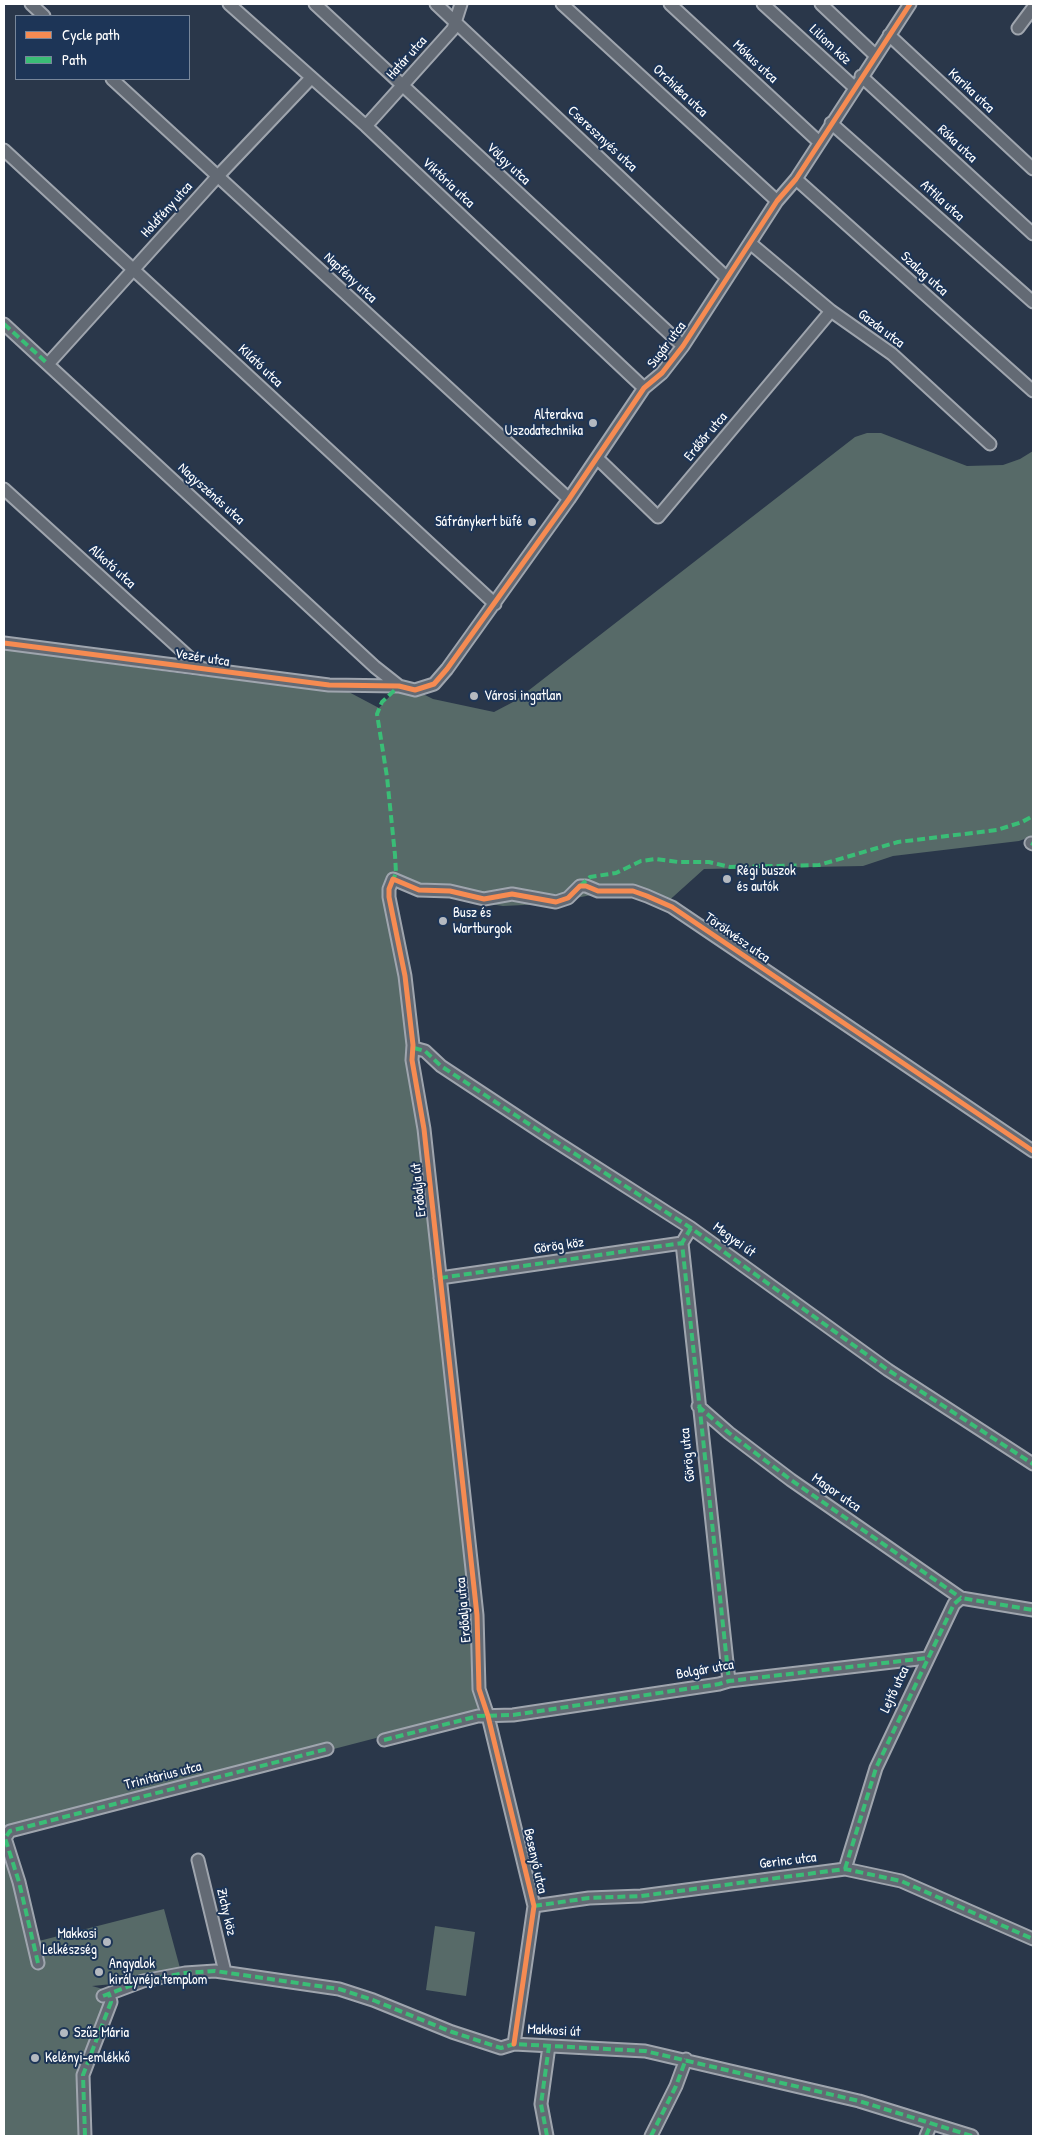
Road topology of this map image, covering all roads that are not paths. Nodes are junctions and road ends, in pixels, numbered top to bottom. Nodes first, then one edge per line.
1 (31, 4) edge
2 (229, 4) edge
3 (315, 4) edge
4 (436, 4) edge
5 (461, 4) edge
6 (562, 4) edge
7 (670, 4) edge
8 (763, 4) edge
9 (821, 4) edge
10 (910, 4) edge
11 (1033, 8) edge
12 (43, 15) edge
13 (456, 23) junction
14 (1018, 28) dead end
15 (889, 35) junction
16 (875, 55) junction
17 (861, 76) junction
18 (311, 78) junction
19 (113, 80) edge
20 (402, 86) junction
21 (854, 87) junction
22 (831, 123) junction
23 (366, 126) junction
24 (819, 142) junction
25 (4, 150) edge
26 (1033, 169) edge
27 (217, 177) junction
28 (796, 179) junction
29 (777, 201) junction
30 (1033, 234) edge
31 (750, 243) junction
32 (134, 270) junction
33 (727, 278) junction
34 (1033, 302) edge
35 (831, 311) junction
36 (4, 324) edge
37 (682, 346) junction
38 (48, 364) junction
39 (644, 388) junction
40 (1033, 391) edge
41 (990, 444) dead end
42 (597, 458) junction
43 (4, 489) edge
44 (569, 499) junction
45 (495, 604) junction
46 (4, 642) edge
47 (200, 668) junction
48 (399, 686) junction
49 (393, 879) joint
50 (414, 1048) junction
51 (1033, 1150) edge
52 (691, 1228) junction
53 (682, 1243) junction
54 (440, 1278) junction
55 (698, 1406) junction
56 (1033, 1464) edge
57 (464, 1502) joint
58 (961, 1598) junction
59 (1033, 1610) edge
60 (927, 1658) junction
61 (729, 1681) junction
62 (488, 1716) junction
63 (384, 1740) dead end
64 (327, 1749) dead end
65 (198, 1860) dead end
66 (845, 1869) junction
67 (534, 1906) junction
68 (1033, 1939) edge
69 (38, 1963) dead end
70 (225, 1972) junction
71 (514, 2044) junction
72 (549, 2046) junction
73 (686, 2059) junction
74 (931, 2124) junction
75 (85, 2136) edge
76 (546, 2136) edge
77 (651, 2136) edge
78 (926, 2136) edge
79 (972, 2136) edge

1 - 12 street
2 - 18 street, Viktória utca
3 - 20 street, Völgy utca
4 - 13 street, Cseresznyés utca
5 - 13 street, Határ utca
6 - 29 street, Orchidea utca
7 - 24 street, Mókus utca
8 - 21 street, Liliom köz
9 - 16 street
10 - 15 street, Sugár utca
11 - 14 street
13 - 20 street, Határ utca
13 - 33 street, Cseresznyés utca
15 - 16 street, Sugár utca
15 - 26 street, Karika utca
16 - 17 street, Sugár utca
17 - 21 street, Sugár utca
17 - 30 street, Róka utca
18 - 23 street, Viktória utca
18 - 27 street, Holdfény utca
19 - 27 street, Napfény utca
20 - 23 street, Határ utca
20 - 37 street, Völgy utca
21 - 22 street, Sugár utca
22 - 24 street, Sugár utca
22 - 34 street, Attila utca
23 - 39 street, Viktória utca
24 - 28 street, Sugár utca
25 - 32 street, Kilátó utca
27 - 32 street, Holdfény utca
27 - 44 street, Napfény utca
28 - 29 street, Sugár utca
28 - 40 street, Szalag utca
29 - 31 street, Sugár utca
31 - 33 street, Sugár utca
31 - 35 street, Gazda utca
32 - 38 street, Holdfény utca
32 - 45 street, Kilátó utca
33 - 37 street, Sugár utca
35 - 41 street, Gazda utca
35 - 42 street, Erdőőr utca
36 - 38 street, Nagyszénás utca
37 - 39 street, Sugár utca
38 - 48 street, Nagyszénás utca
39 - 42 street, Sugár utca
42 - 44 street, Sugár utca
43 - 47 street, Alkotó utca
44 - 45 street, Sugár utca
45 - 48 street, Sugár utca
46 - 47 street, Vezér utca
47 - 48 street, Vezér utca
49 - 50 street, Erdőalja út
49 - 51 street, Törökvész utca
50 - 52 street, Megyei út
50 - 54 street, Erdőalja út
52 - 53 street
52 - 56 street, Megyei út
53 - 54 street, Görög köz
53 - 55 street, Görög utca
54 - 57 street, Erdőalja út
55 - 58 street, Magor utca
55 - 61 street, Görög utca
57 - 62 street, Erdőalja utca
58 - 59 street
58 - 60 street, Lejtő utca
60 - 61 street, Bolgár utca
60 - 66 street, Lejtő utca
61 - 62 street, Bolgár utca
62 - 63 street
62 - 67 street, Besenyő utca
64 - 69 street, Trinitárius utca
65 - 70 street, Zichy köz
66 - 67 street, Gerinc utca
66 - 68 street, Gerinc utca
67 - 71 street, Besenyő utca
70 - 71 street, Makkosi út
70 - 75 street, Makkosi út
71 - 72 street, Makkosi út
72 - 73 street, Makkosi út
72 - 76 street
73 - 74 street, Makkosi út
73 - 77 street
74 - 78 street
74 - 79 street, Makkosi út

